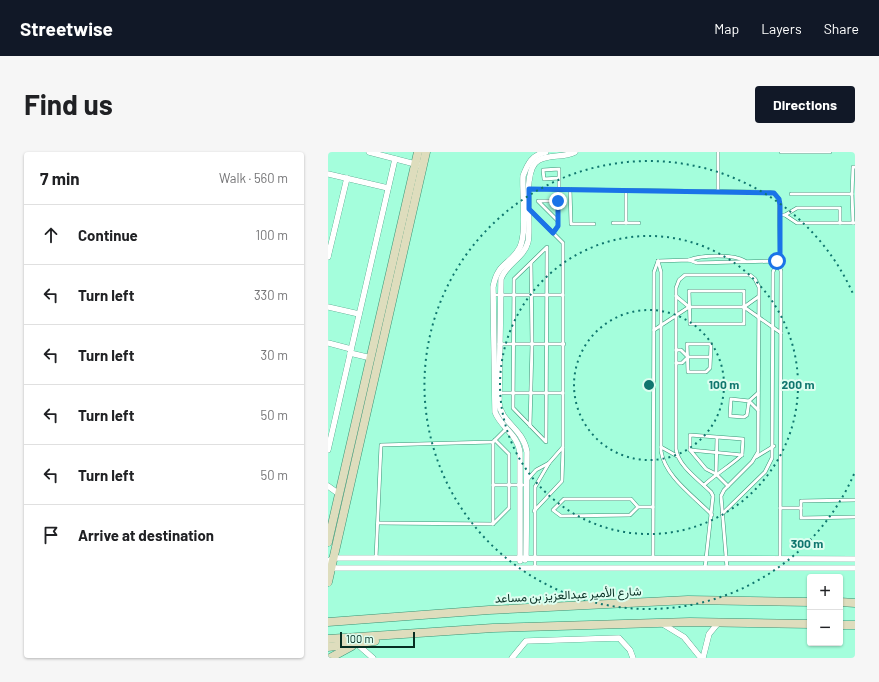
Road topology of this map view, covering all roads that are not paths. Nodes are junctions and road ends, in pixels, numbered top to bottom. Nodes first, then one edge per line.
1 (369, 152) edge
2 (418, 152) edge
3 (426, 152) edge
4 (546, 152) edge
5 (575, 152) edge
6 (718, 152) edge
7 (781, 152) edge
8 (830, 152) edge
9 (394, 159) junction
10 (419, 165) junction
11 (855, 167) edge
12 (328, 174) edge
13 (347, 178) junction
14 (559, 178) junction
15 (388, 188) junction
16 (526, 189) junction
17 (559, 189) junction
18 (570, 189) junction
19 (626, 190) junction
20 (718, 191) junction
21 (791, 194) dead end
22 (852, 194) junction
23 (529, 209) junction
24 (780, 215) junction
25 (785, 215) junction
26 (558, 220) junction
27 (613, 223) dead end
28 (626, 223) junction
29 (639, 223) dead end
30 (840, 223) junction
31 (854, 223) edge
32 (594, 224) dead end
33 (553, 233) junction
34 (328, 257) edge
35 (689, 260) junction
36 (658, 261) junction
37 (745, 261) junction
38 (777, 261) junction
39 (531, 263) junction
40 (493, 295) junction
41 (500, 295) junction
42 (514, 295) junction
43 (531, 295) junction
44 (547, 295) junction
45 (563, 295) junction
46 (676, 296) junction
47 (758, 297) junction
48 (661, 299) junction
49 (773, 299) junction
50 (781, 299) junction
51 (654, 300) junction
52 (328, 307) edge
53 (744, 307) junction
54 (690, 308) junction
55 (359, 314) junction
56 (676, 315) junction
57 (758, 316) junction
58 (661, 325) junction
59 (773, 327) junction
60 (654, 330) junction
61 (781, 333) junction
62 (328, 343) edge
63 (496, 344) junction
64 (514, 344) junction
65 (532, 344) junction
66 (547, 344) junction
67 (564, 344) junction
68 (676, 350) junction
69 (351, 351) junction
70 (688, 357) junction
71 (710, 357) junction
72 (370, 358) junction
73 (676, 363) junction
74 (773, 385) junction
75 (780, 385) junction
76 (654, 391) junction
77 (661, 391) junction
78 (499, 393) junction
79 (513, 393) junction
80 (531, 393) junction
81 (546, 393) junction
82 (563, 393) junction
83 (758, 393) junction
84 (749, 401) junction
85 (774, 409) junction
86 (780, 409) junction
87 (758, 410) junction
88 (654, 411) junction
89 (661, 411) junction
90 (509, 426) junction
91 (530, 426) junction
92 (774, 437) junction
93 (780, 437) junction
94 (717, 438) junction
95 (653, 440) junction
96 (661, 440) junction
97 (494, 441) junction
98 (774, 446) junction
99 (563, 447) junction
100 (661, 447) junction
101 (328, 450) edge
102 (690, 450) junction
103 (717, 452) junction
104 (742, 455) junction
105 (677, 456) junction
106 (756, 457) junction
107 (549, 463) junction
108 (716, 474) junction
109 (525, 483) junction
110 (493, 485) junction
111 (509, 485) junction
112 (704, 485) junction
113 (328, 486) edge
114 (728, 486) junction
115 (338, 494) junction
116 (855, 500) edge
117 (638, 506) junction
118 (653, 506) junction
119 (780, 508) junction
120 (801, 508) junction
121 (534, 511) junction
122 (722, 514) junction
123 (712, 515) junction
124 (855, 517) edge
125 (378, 523) junction
126 (493, 524) junction
127 (328, 542) edge
128 (376, 558) junction
129 (519, 558) junction
130 (526, 558) junction
131 (534, 558) junction
132 (653, 558) junction
133 (705, 558) junction
134 (728, 558) junction
135 (780, 558) junction
136 (855, 559) edge
137 (330, 563) edge
138 (520, 567) junction
139 (534, 567) junction
140 (705, 568) junction
141 (727, 568) junction
142 (855, 568) edge
143 (328, 582) edge
144 (807, 602) edge
145 (843, 602) edge
146 (855, 603) edge
147 (328, 622) edge
148 (719, 622) junction
149 (661, 623) junction
150 (807, 624) edge
151 (843, 625) edge
152 (855, 625) edge
153 (415, 633) junction
154 (328, 639) edge
155 (357, 644) junction
156 (328, 647) edge
157 (330, 658) edge
158 (373, 658) edge
159 (512, 658) edge
160 (633, 658) edge
161 (702, 658) edge

1 - 9 street
2 - 10 street
3 - 10 street
4 - 16 street
5 - 16 street
6 - 20 lane
7 - 8 lane
9 - 10 street
9 - 15 street
10 - 72 street
10 - 137 street
11 - 22 lane
12 - 13 street
13 - 15 street
13 - 34 street
14 - 14 lane
14 - 17 lane
15 - 55 street
16 - 17 lane
16 - 23 street
16 - 40 street
17 - 18 lane
18 - 19 lane
18 - 32 lane
19 - 20 lane
19 - 28 lane
20 - 24 lane
21 - 22 lane
22 - 31 lane
23 - 33 lane
23 - 41 street
24 - 25 lane
24 - 38 lane
25 - 30 lane
25 - 30 lane
26 - 26 lane
26 - 33 lane
27 - 28 lane
28 - 29 lane
30 - 31 lane
33 - 45 lane
35 - 36 lane
35 - 37 lane
35 - 37 lane
36 - 48 lane
36 - 51 lane
37 - 38 lane
38 - 49 lane
38 - 50 lane
39 - 42 lane
39 - 43 lane
39 - 44 lane
40 - 41 lane
40 - 63 street
41 - 42 lane
41 - 63 street
42 - 43 lane
42 - 64 lane
43 - 44 lane
43 - 65 lane
44 - 45 lane
44 - 66 lane
45 - 67 lane
46 - 47 lane
46 - 54 lane
46 - 56 lane
47 - 53 lane
47 - 57 lane
48 - 51 lane
48 - 58 lane
49 - 50 lane
49 - 59 lane
50 - 61 lane
51 - 60 lane
52 - 55 street
53 - 54 lane
53 - 54 lane
53 - 54 lane
53 - 57 lane
54 - 56 lane
55 - 69 street
56 - 58 lane
56 - 68 lane
57 - 59 lane
57 - 83 lane
58 - 60 lane
58 - 77 lane
59 - 61 lane
59 - 74 lane
60 - 76 lane
61 - 75 lane
62 - 69 street
63 - 64 lane
63 - 78 street
63 - 90 street
64 - 65 lane
64 - 79 lane
65 - 66 lane
65 - 80 lane
66 - 67 lane
66 - 81 lane
67 - 82 lane
68 - 70 lane
68 - 73 lane
69 - 72 street
69 - 101 street
70 - 71 lane
70 - 71 lane
70 - 71 lane
70 - 73 lane
72 - 115 street
73 - 105 lane
74 - 75 lane
74 - 85 lane
75 - 86 lane
76 - 77 lane
76 - 88 lane
77 - 89 lane
78 - 79 lane
78 - 90 street
79 - 80 lane
79 - 91 lane
80 - 81 lane
80 - 91 lane
81 - 82 lane
81 - 91 lane
82 - 99 lane
83 - 84 lane
83 - 87 lane
84 - 84 lane
84 - 87 lane
85 - 86 lane
85 - 92 lane
86 - 93 lane
87 - 106 lane
88 - 89 lane
88 - 95 lane
89 - 96 lane
90 - 97 lane
90 - 109 street
92 - 93 lane
92 - 98 lane
93 - 119 lane
94 - 102 lane
94 - 103 lane
94 - 104 lane
95 - 96 lane
95 - 118 lane
96 - 100 lane
97 - 110 lane
97 - 111 lane
97 - 125 lane
98 - 106 lane
98 - 122 lane
99 - 107 lane
99 - 121 lane
100 - 105 lane
100 - 123 lane
102 - 103 lane
102 - 108 lane
103 - 104 lane
103 - 108 lane
104 - 108 lane
105 - 112 lane
106 - 114 lane
107 - 109 lane
107 - 121 lane
108 - 112 lane
108 - 114 lane
109 - 111 lane
109 - 129 street
109 - 130 street
110 - 111 lane
110 - 126 lane
111 - 126 lane
112 - 123 lane
113 - 115 street
114 - 122 lane
115 - 127 street
116 - 120 lane
117 - 117 lane
117 - 118 lane
118 - 132 lane
119 - 120 lane
119 - 135 lane
120 - 124 lane
121 - 131 lane
122 - 134 lane
123 - 133 lane
125 - 126 lane
125 - 128 lane
128 - 129 street
128 - 137 street
129 - 130 street
129 - 138 street
130 - 131 street
130 - 138 street
131 - 132 street
131 - 139 lane
132 - 133 street
133 - 134 street
133 - 140 lane
134 - 135 street
134 - 141 lane
135 - 136 street
137 - 138 street
137 - 143 street
138 - 139 street
139 - 140 street
140 - 141 street
141 - 142 street
144 - 147 street, شارع الأمير عبدالعزيز بن مساعد
145 - 146 street
148 - 149 street
148 - 150 street
148 - 161 street
149 - 153 street
149 - 161 street
151 - 152 street
153 - 154 street
153 - 155 street
155 - 156 street
155 - 157 street
155 - 158 street
159 - 160 street

